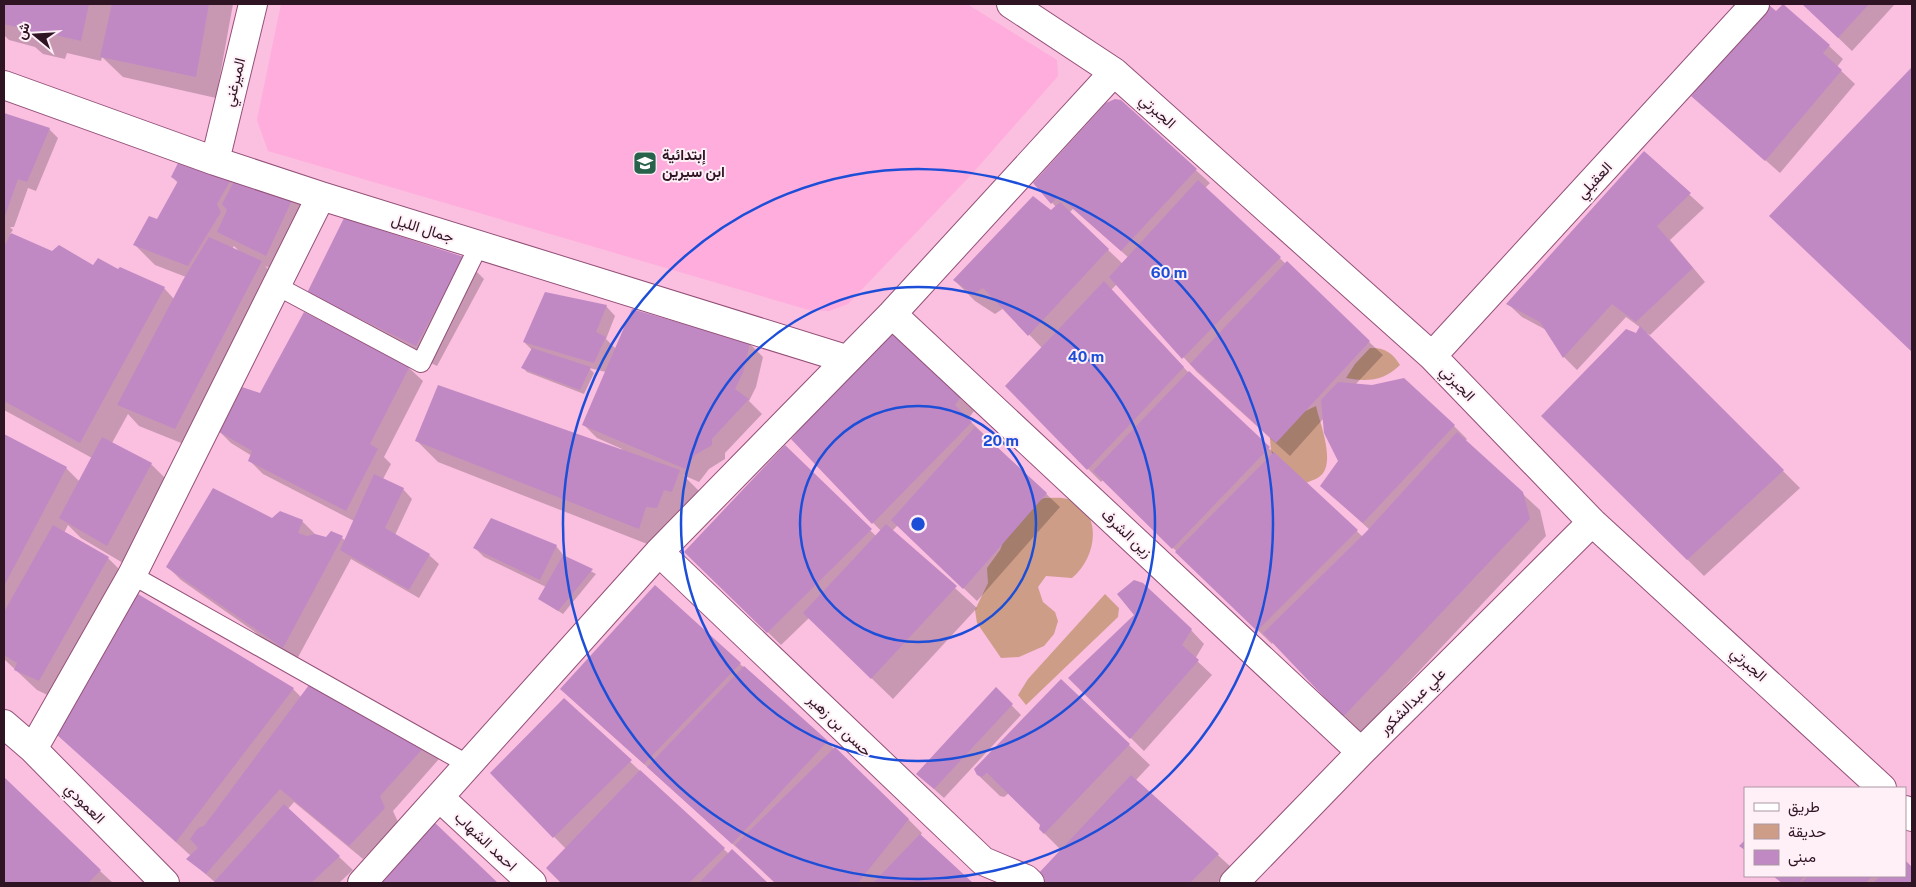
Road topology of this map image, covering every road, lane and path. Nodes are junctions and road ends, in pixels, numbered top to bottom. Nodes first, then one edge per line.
1 (253, 4) edge
2 (1011, 4) edge
3 (1755, 4) edge
4 (1114, 72) junction
5 (4, 85) edge
6 (215, 161) junction
7 (321, 196) junction
8 (479, 245) junction
9 (277, 286) junction
10 (892, 314) junction
11 (1432, 356) junction
12 (846, 359) junction
13 (1592, 522) junction
14 (659, 552) junction
15 (132, 575) junction
16 (4, 724) edge
17 (32, 749) junction
18 (1361, 752) junction
19 (470, 765) junction
20 (1881, 787) edge
21 (440, 798) junction
22 (163, 883) edge
23 (362, 883) edge
24 (532, 883) edge
25 (1030, 883) edge
26 (1234, 883) edge

1 - 6 street, الميرغني
2 - 4 street, الجبرتي
3 - 11 street, العقيلي
4 - 10 street
4 - 11 street, الجبرتي
5 - 6 street, جمال الليل
6 - 7 street, جمال الليل
7 - 8 street, جمال الليل
7 - 9 street
8 - 9 lane
8 - 12 street, جمال الليل
9 - 15 street
10 - 12 street
10 - 18 street, زين الشرف
11 - 13 street, الجبرتي
12 - 14 street
13 - 18 street, علي عبدالشكور
13 - 20 street, الجبرتي
14 - 19 street
14 - 25 street, حسن بن زهير
15 - 17 street
15 - 19 lane
16 - 17 street, العمودي
17 - 22 street, العمودي
18 - 26 street, علي عبدالشكور
19 - 21 street
21 - 23 street
21 - 24 street, احمد الشهاب

